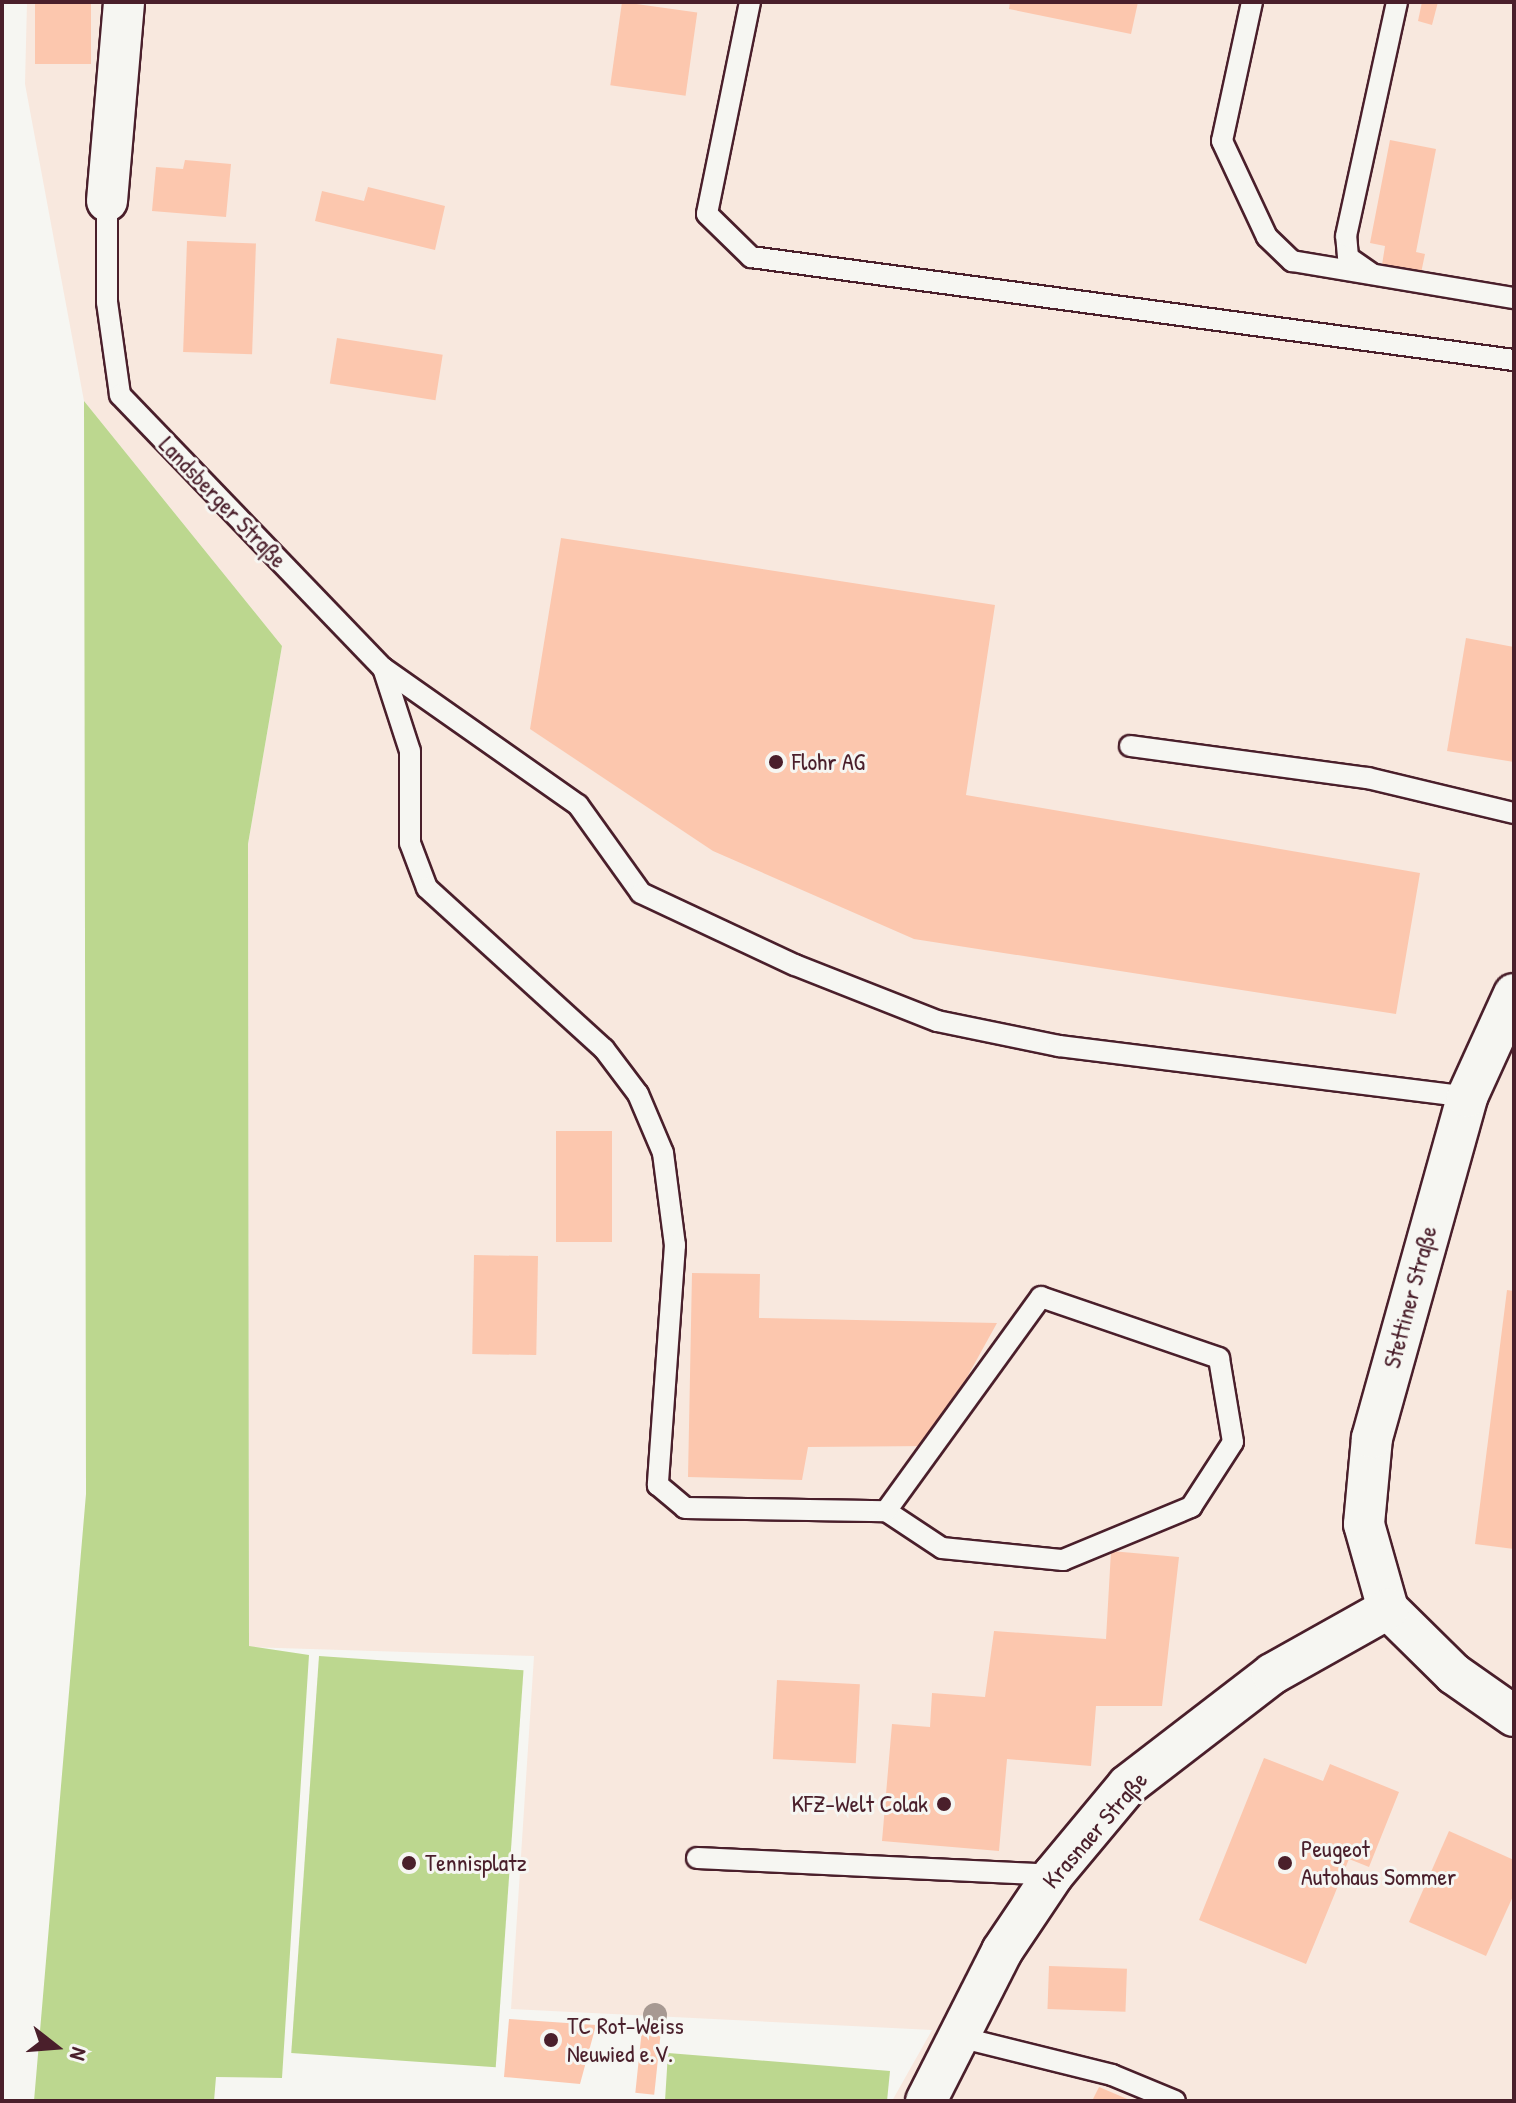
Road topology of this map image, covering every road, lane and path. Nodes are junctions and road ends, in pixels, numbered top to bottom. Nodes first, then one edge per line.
1 (124, 2) edge
2 (750, 2) edge
3 (1252, 2) edge
4 (1397, 2) edge
5 (107, 201) joint
6 (1378, 278) junction
7 (1514, 298) edge
8 (1514, 360) edge
9 (383, 668) junction
10 (1130, 746) dead end
11 (1514, 813) edge
12 (1514, 994) edge
13 (1467, 1097) junction
14 (886, 1511) junction
15 (1388, 1609) junction
16 (1514, 1716) edge
17 (697, 1858) dead end
18 (1053, 1875) junction
19 (959, 2037) junction
20 (926, 2101) edge
21 (1175, 2101) edge

1 - 5 street, Landsberger Straße
2 - 8 lane
3 - 6 lane
4 - 6 lane
5 - 9 lane, Landsberger Straße
6 - 7 lane
9 - 13 lane
9 - 14 lane, Landsberger Straße
10 - 11 lane
12 - 13 street, Stettiner Straße
13 - 15 street, Stettiner Straße
14 - 14 lane
15 - 16 street
15 - 18 street, Krasnaer Straße
17 - 18 lane
18 - 19 street, Krasnaer Straße
19 - 20 street, Krasnaer Straße
19 - 21 lane

